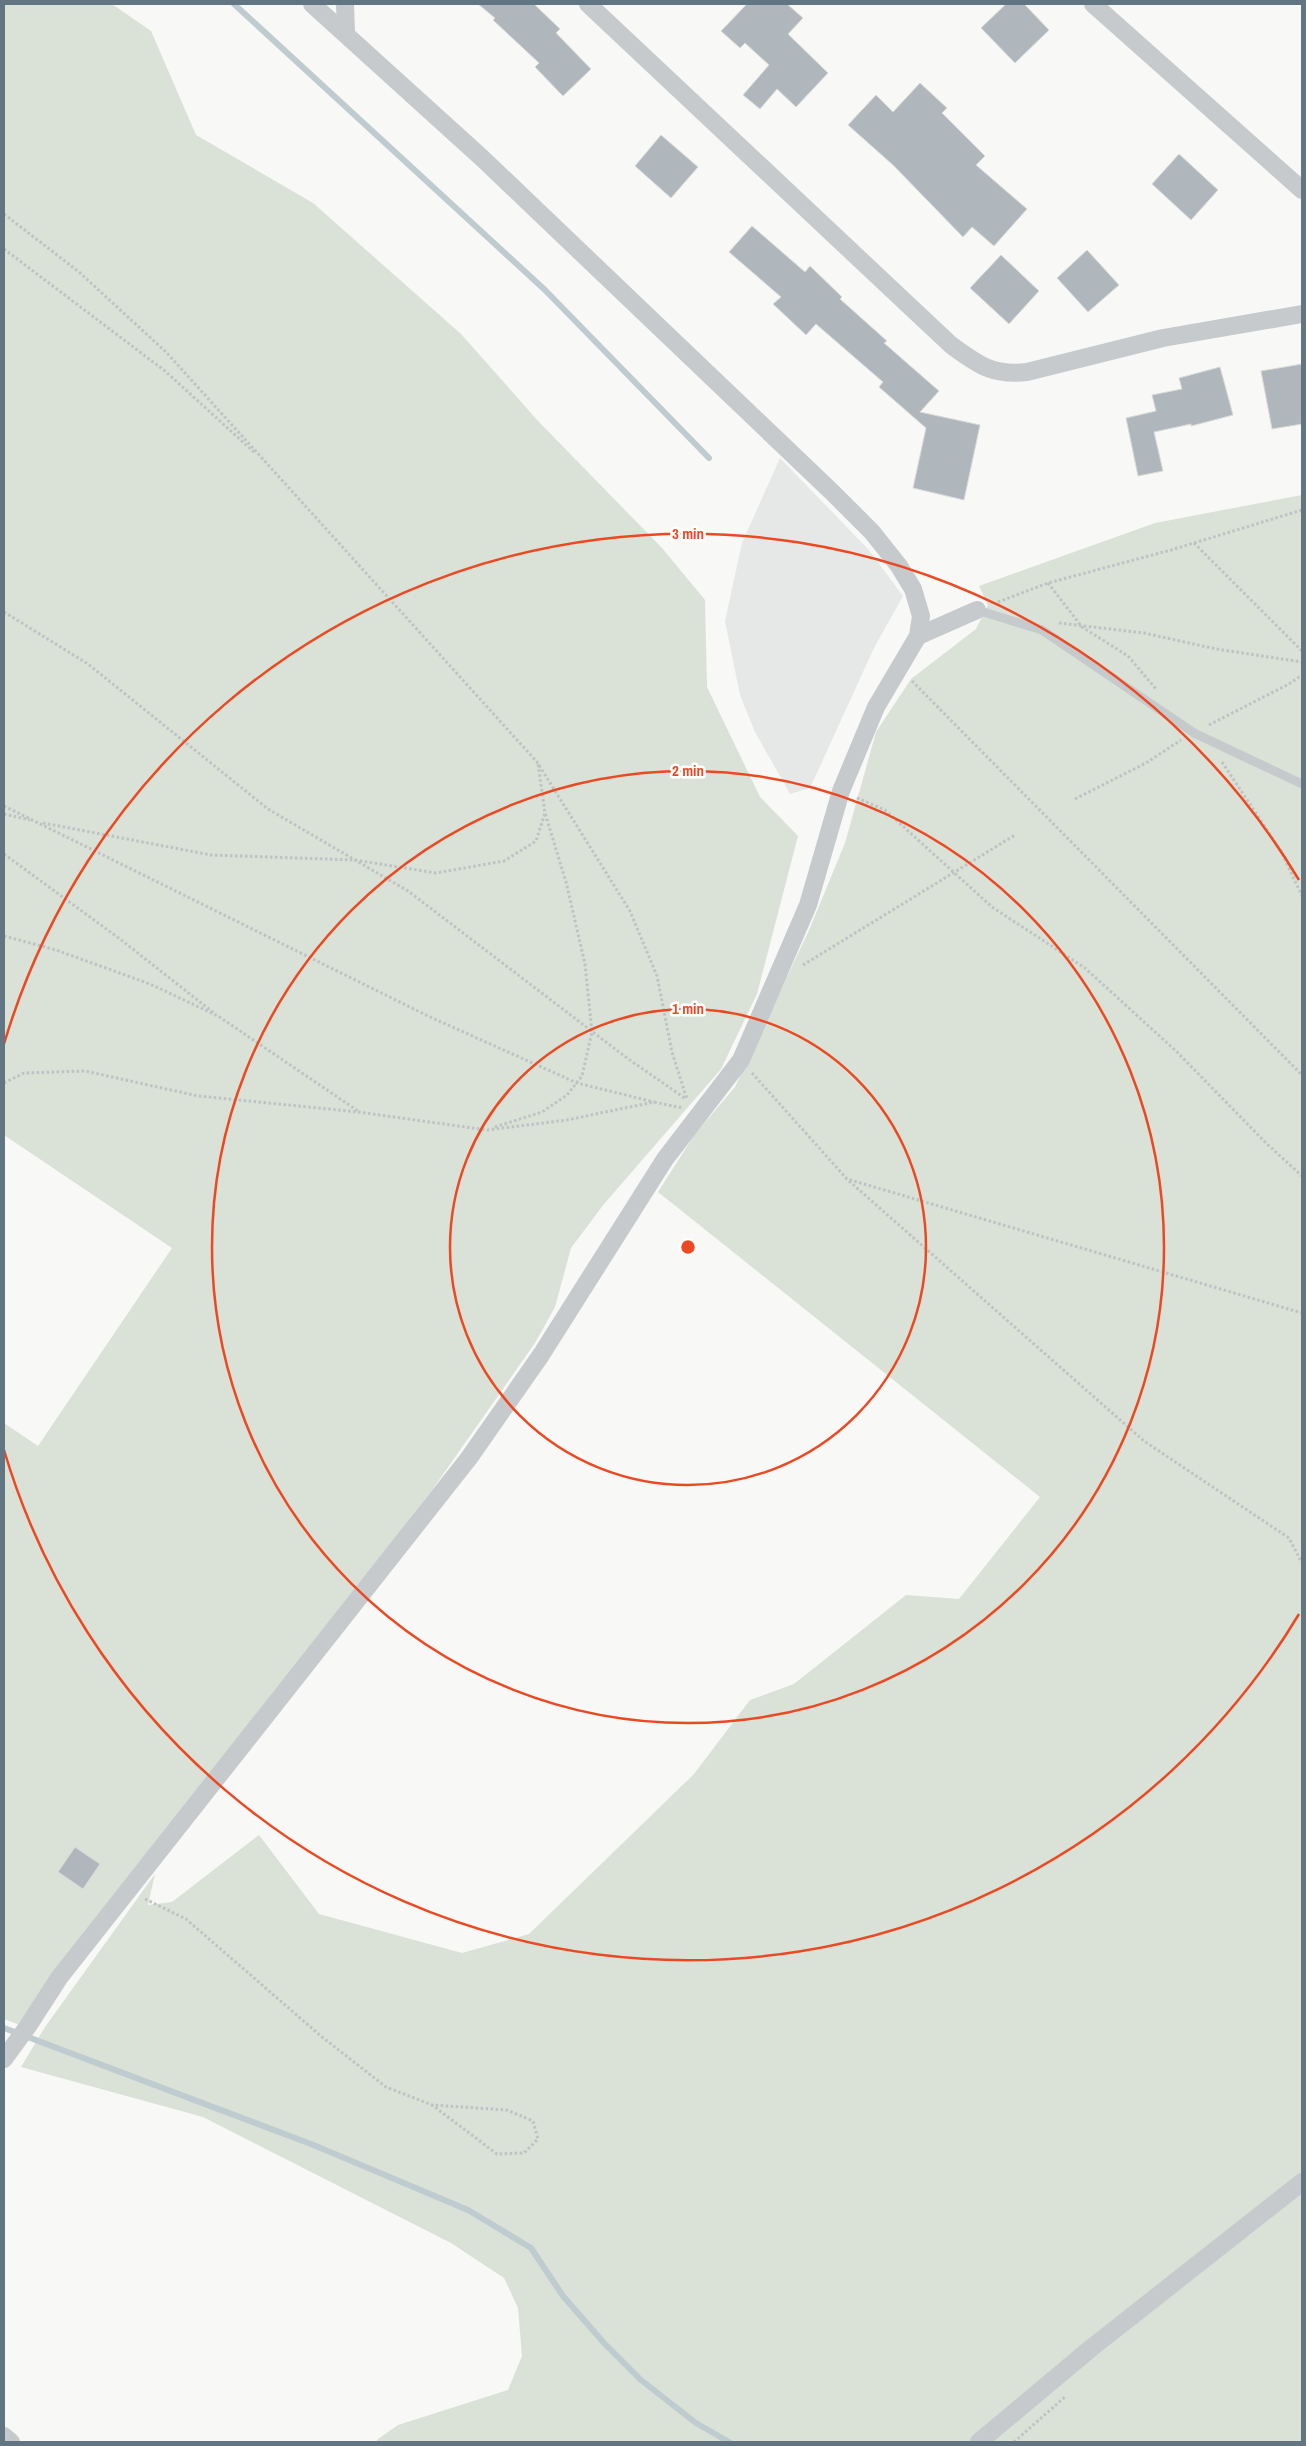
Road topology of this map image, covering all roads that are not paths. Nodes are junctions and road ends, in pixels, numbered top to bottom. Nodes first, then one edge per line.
1 (312, 4) edge
2 (345, 4) edge
3 (588, 4) edge
4 (1093, 4) edge
5 (346, 33) junction
6 (1302, 190) edge
7 (1302, 314) edge
8 (977, 610) joint
9 (918, 636) junction
10 (1302, 784) edge
11 (6, 2055) edge
12 (1302, 2182) edge
13 (4, 2436) edge
14 (11, 2442) edge
15 (979, 2442) edge

1 - 5 street
2 - 5 street
3 - 7 street
4 - 6 street
5 - 9 street
8 - 9 street
8 - 10 lane
9 - 11 street
12 - 15 street
13 - 14 street

